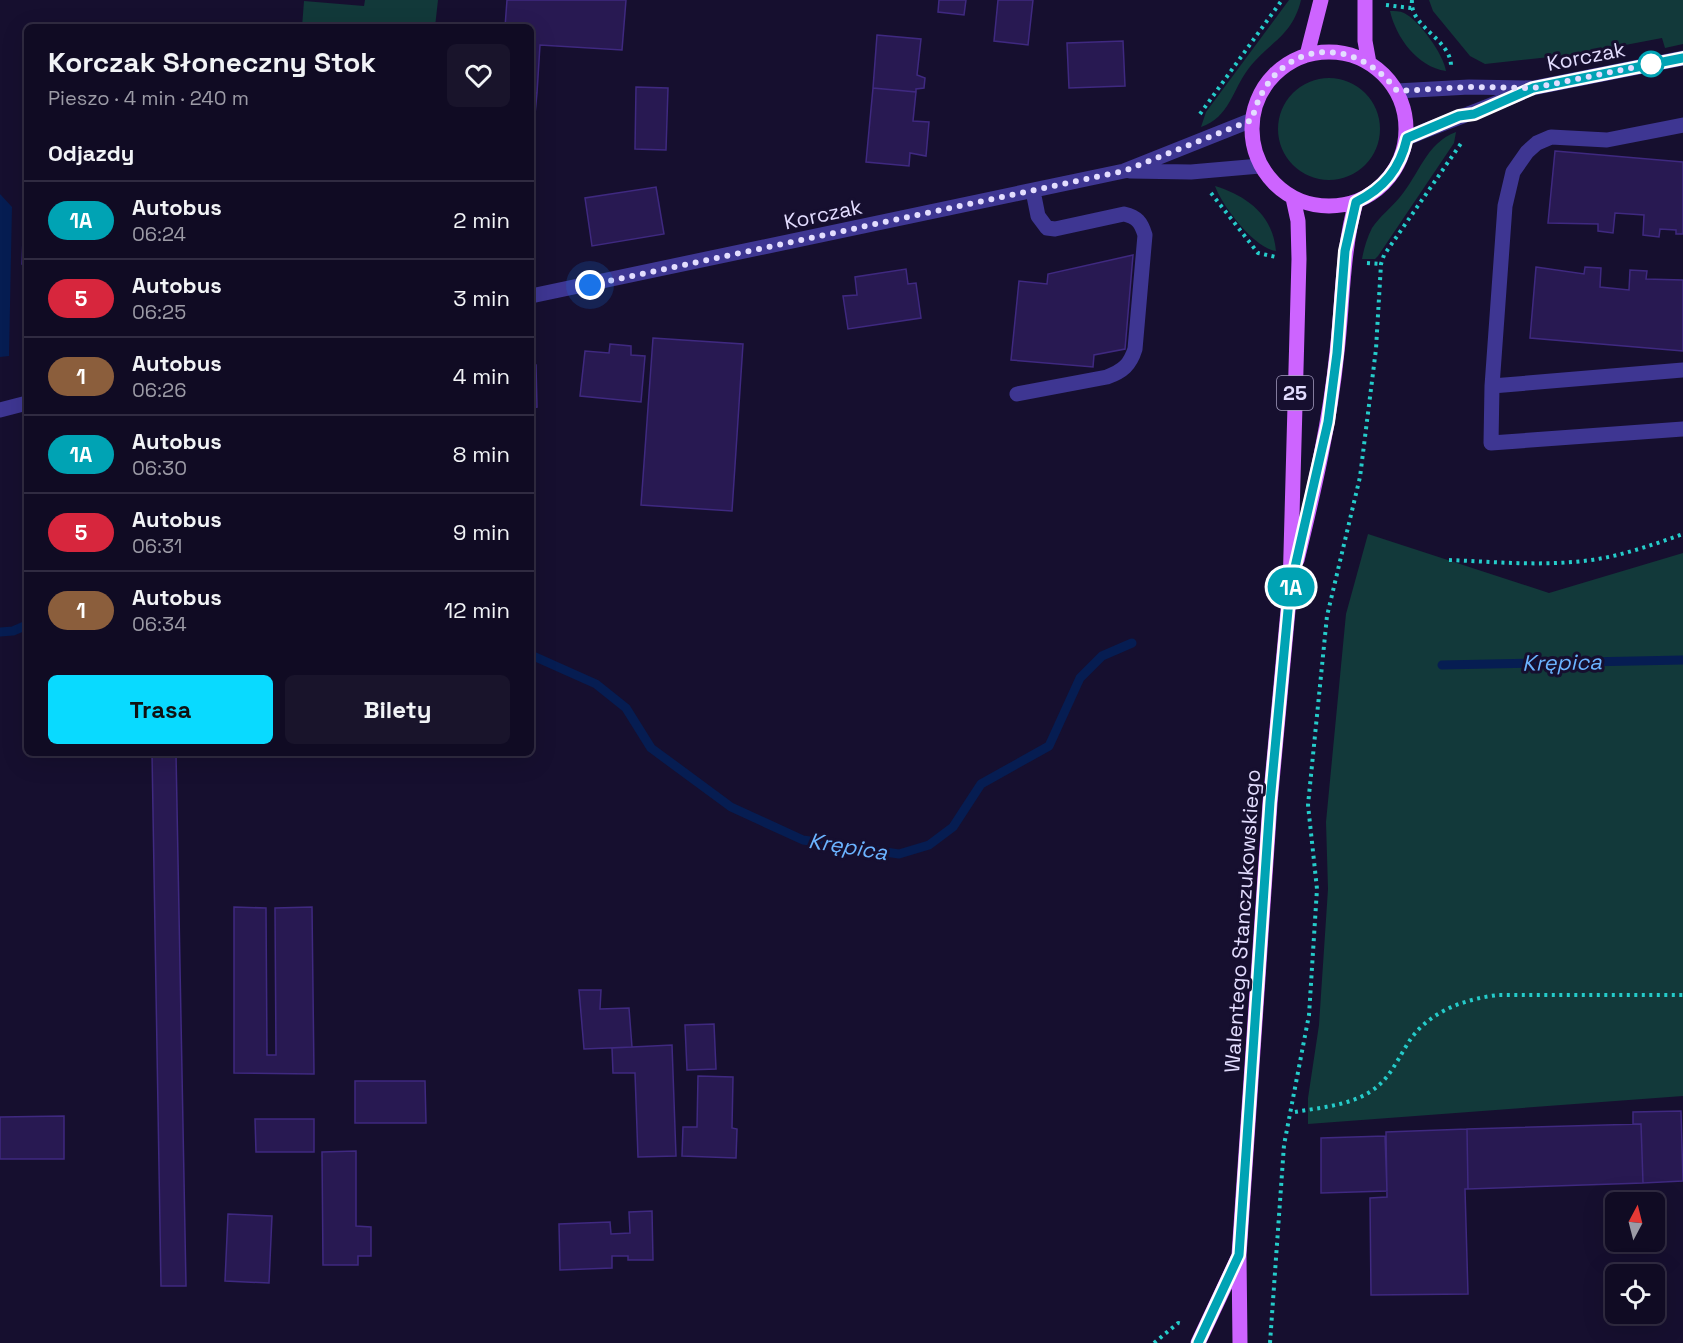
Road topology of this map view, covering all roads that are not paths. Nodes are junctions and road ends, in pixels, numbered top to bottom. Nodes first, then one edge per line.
1 (1321, 0) edge
2 (1365, 0) edge
3 (1308, 55) junction
4 (1683, 58) edge
5 (1369, 63) junction
6 (1533, 88) junction
7 (1397, 91) junction
8 (1252, 120) junction
9 (1683, 125) edge
10 (1407, 138) junction
11 (1260, 166) junction
12 (1124, 171) junction
13 (1034, 191) junction
14 (1293, 198) junction
15 (1356, 202) junction
16 (534, 295) edge
17 (1683, 370) edge
18 (1492, 386) junction
19 (1017, 394) dead end
20 (24, 404) edge
21 (0, 410) edge
22 (1683, 429) edge
23 (1290, 589) junction
24 (1239, 1255) junction
25 (1198, 1343) edge
26 (1240, 1343) edge

1 - 3 main road
2 - 5 main road
3 - 5 main road
3 - 8 main road
4 - 6 street, Korczak
5 - 7 main road
6 - 7 street
6 - 10 street
7 - 10 main road
8 - 11 main road
8 - 12 street, Korczak
9 - 18 street
10 - 15 main road
11 - 12 street, Korczak
11 - 14 main road
12 - 13 street, Korczak
13 - 16 street, Korczak
13 - 19 street
14 - 15 main road
14 - 23 main road, Walentego Stanczukowskiego / 25
15 - 23 main road, Walentego Stanczukowskiego / 25
17 - 18 street
18 - 22 street
20 - 21 street
23 - 24 main road, Walentego Stanczukowskiego / 25
24 - 25 main road, 25
24 - 26 main road, 25

